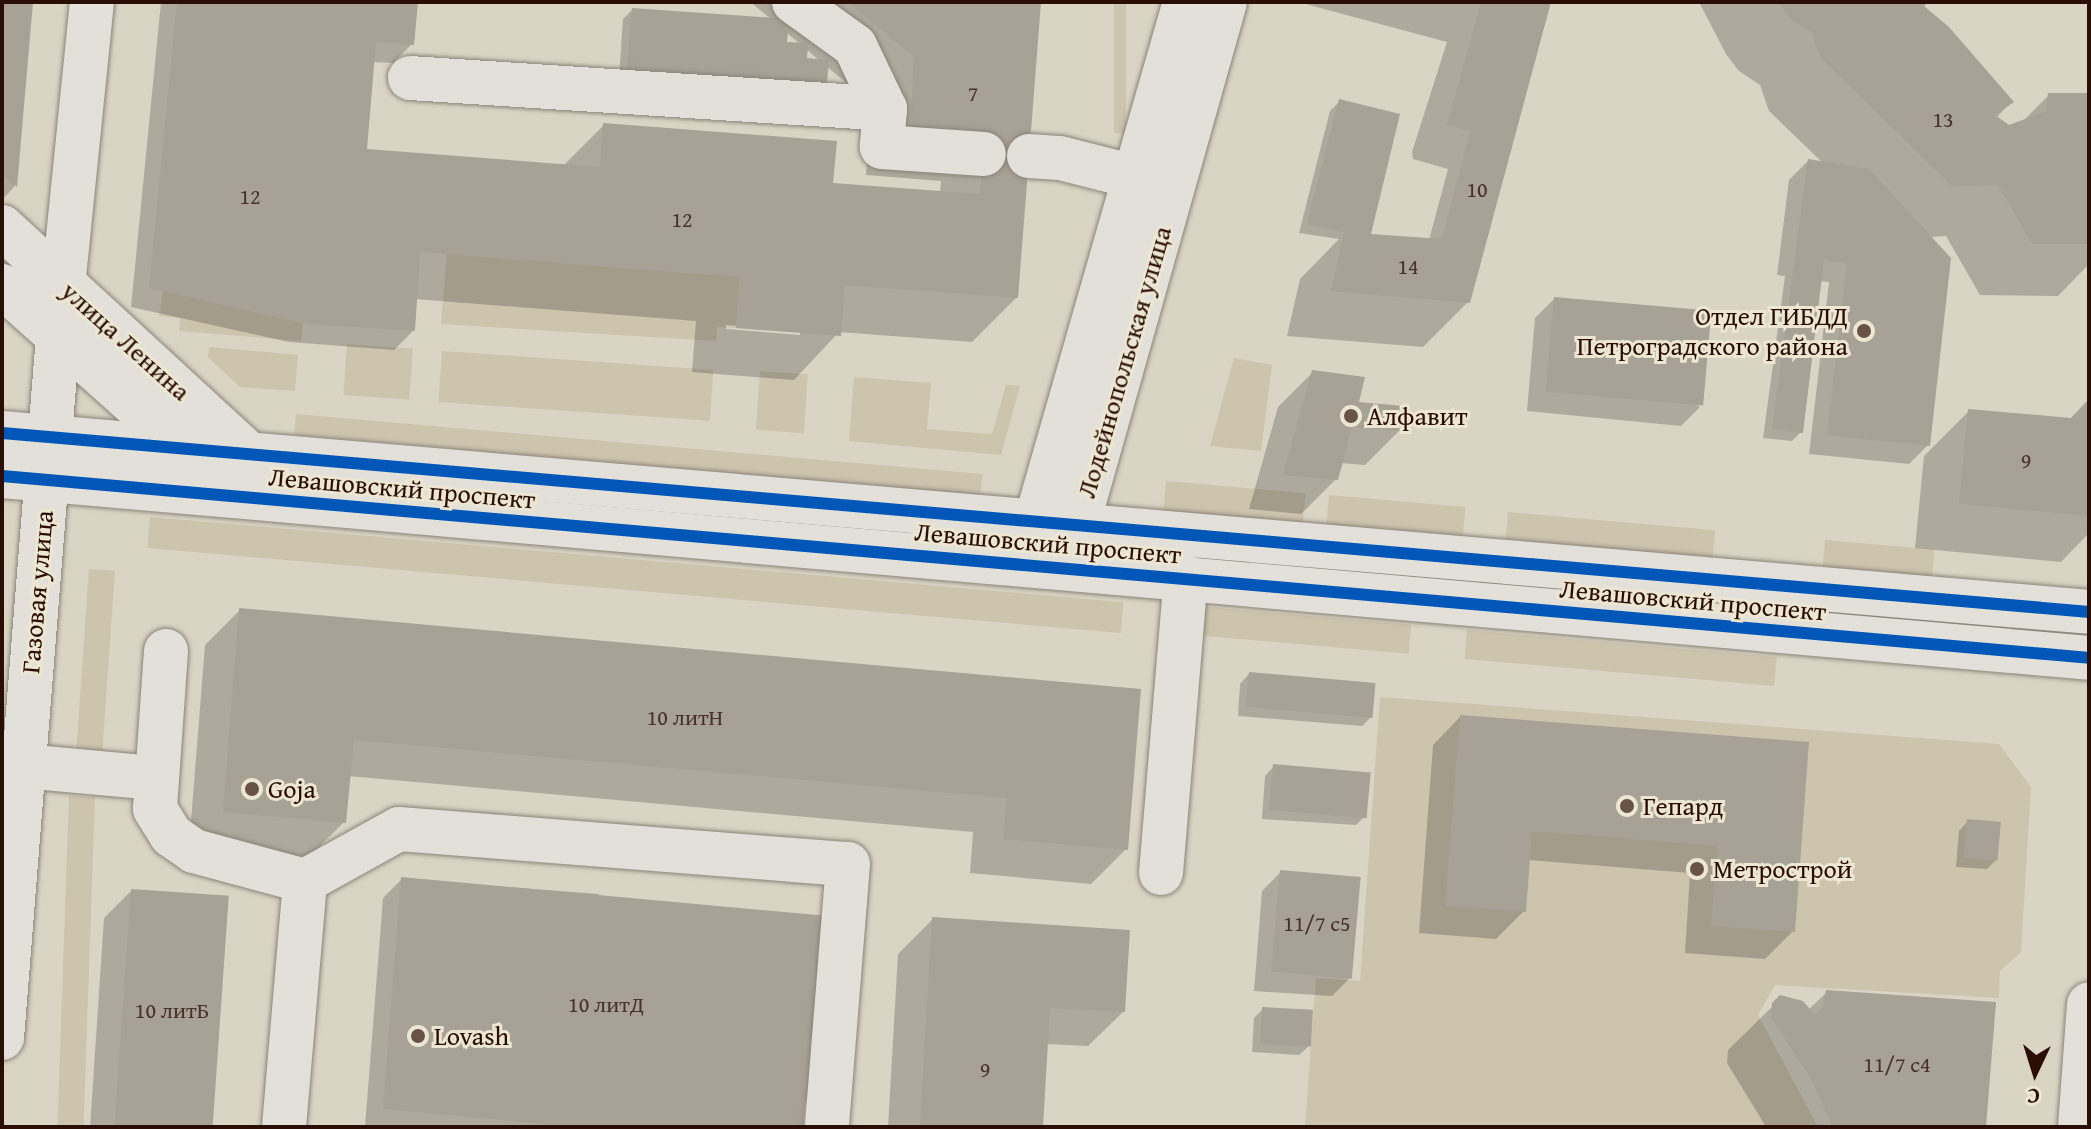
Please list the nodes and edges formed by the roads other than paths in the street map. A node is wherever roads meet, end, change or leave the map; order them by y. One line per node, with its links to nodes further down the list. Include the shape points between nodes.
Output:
1 (92, 2): 12 (street, Газовая улица)
2 (794, 2): 6 (street, via 855,46)
3 (1185, 2): 9 (street, Лодейнопольская улица)
4 (1225, 2): 9 (street, Лодейнопольская улица)
5 (410, 78): 6 (street)
6 (885, 109): 7 (street, via 882,147)
7 (984, 154)
8 (1029, 156): 9 (street)
9 (1154, 182): 11 (street, Лодейнопольская улица)
10 (2, 227): 12 (street, улица Ленина)
11 (1130, 264): 15 (street, Лодейнопольская улица); 16 (street, Лодейнопольская улица)
12 (63, 284): 14 (street, Газовая улица); 19 (street, улица Ленина)
13 (2, 286): 14 (street, улица Ленина)
14 (58, 336): 18 (street, улица Ленина); 20 (street, Газовая улица)
15 (1074, 380): 16 (street); 23 (street, Лодейнопольская улица)
16 (1116, 390): 23 (street, Лодейнопольская улица)
17 (2, 433): 20 (street, Левашовский проспект)
18 (185, 449): 19 (street, Левашовский проспект); 20 (street, Левашовский проспект); 22 (street, улица Ленина)
19 (250, 455): 23 (street, Левашовский проспект)
20 (48, 459): 21 (street, Левашовский проспект); 22 (street, Левашовский проспект); 36 (street, Газовая улица)
21 (2, 476)
22 (237, 496): 24 (street, Левашовский проспект)
23 (1056, 525): 24 (street); 26 (street, Левашовский проспект)
24 (1049, 565): 25 (street, Левашовский проспект)
25 (1186, 577): 26 (street, Левашовский проспект); 38 (street)
26 (1436, 578): 27 (street, Левашовский проспект); 31 (street, Левашовский проспект)
27 (1731, 582): 28 (street, Левашовский проспект); 31 (street)
28 (1801, 589): 29 (street, Левашовский проспект); 32 (street)
29 (1844, 592): 30 (street, Левашовский проспект); 33 (street)
30 (2089, 612)
31 (1727, 625): 32 (street, Левашовский проспект)
32 (1797, 632): 33 (street, Левашовский проспект)
33 (1841, 636): 35 (street, Левашовский проспект)
34 (166, 651): 37 (street)
35 (2089, 658)
36 (23, 766): 37 (street); 41 (street, Газовая улица)
37 (155, 778): 39 (street, via 155,809 171,835 194,851)
38 (1161, 873)
39 (305, 881): 42 (street); 43 (street, via 399,829 848,864)
40 (2089, 1004): 44 (street)
41 (2, 1038)
42 (284, 1127)
43 (827, 1127)
44 (2080, 1127)

